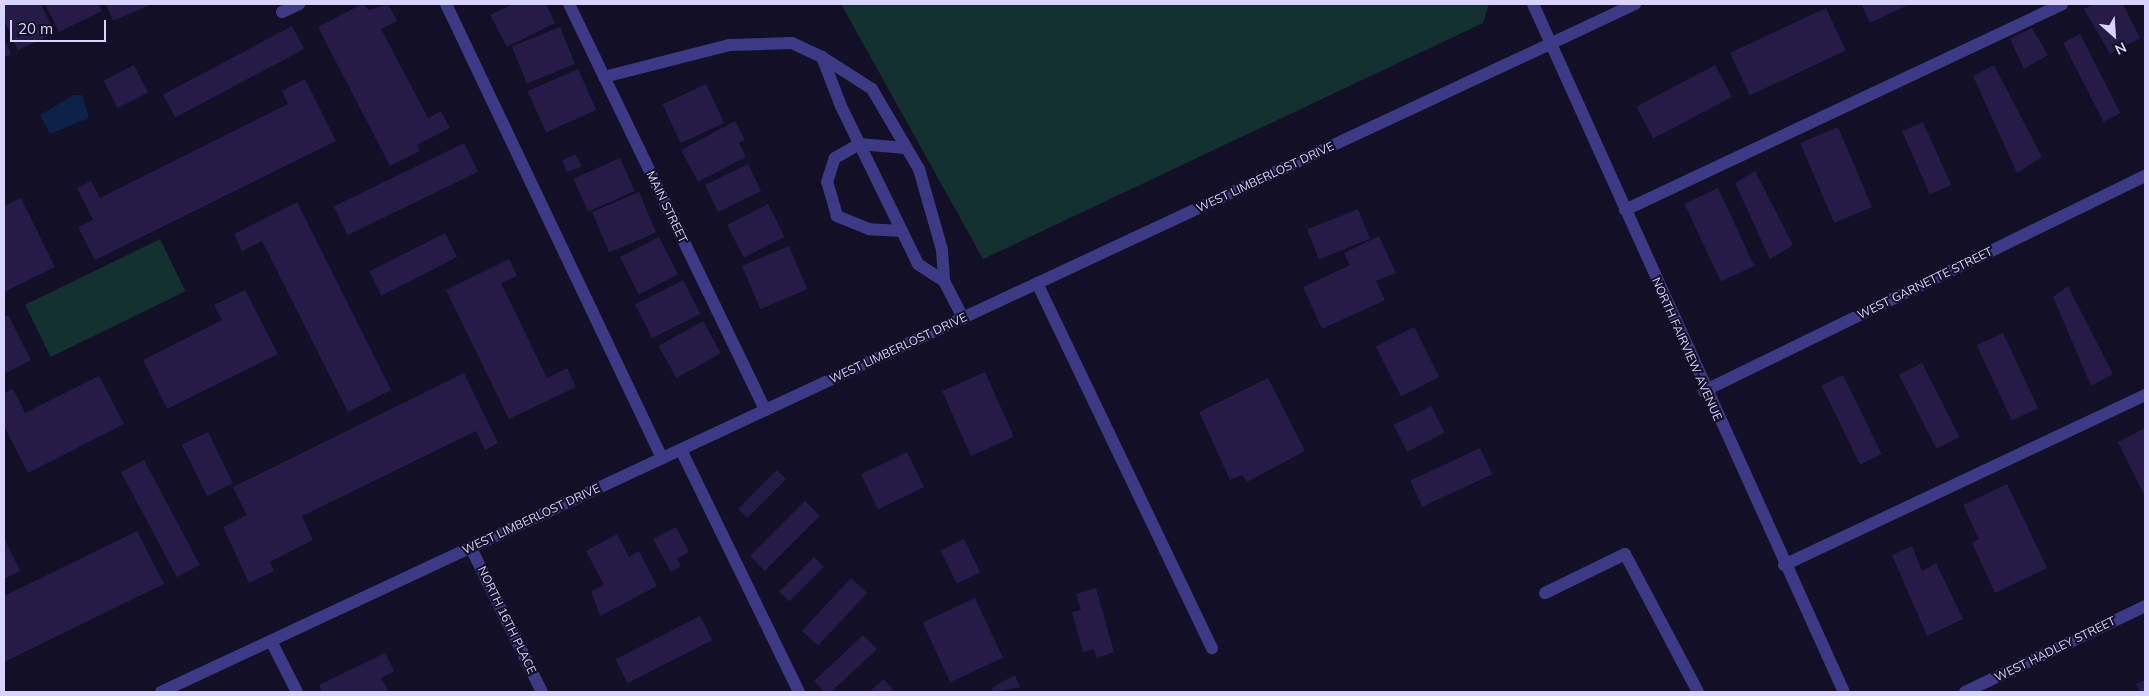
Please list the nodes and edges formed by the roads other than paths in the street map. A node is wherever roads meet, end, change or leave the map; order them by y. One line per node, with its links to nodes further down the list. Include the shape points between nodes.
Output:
1 (298, 4): 7 (street)
2 (446, 4): 23 (street)
3 (569, 4): 10 (street, MAIN STREET)
4 (1533, 4): 8 (street, NORTH FAIRVIEW AVENUE)
5 (1635, 4): 8 (street, WEST LIMBERLOST DRIVE)
6 (2062, 4): 14 (street)
7 (282, 12)
8 (1552, 43): 14 (street, NORTH FAIRVIEW AVENUE); 17 (street, WEST LIMBERLOST DRIVE)
9 (822, 57): 10 (street, via 792,43 730,45); 11 (street); 12 (street, via 872,89)
10 (604, 77): 21 (street, MAIN STREET)
11 (859, 144): 12 (street); 15 (street); 15 (street, via 835,158 826,182 837,216 869,229)
12 (906, 148): 16 (street, via 929,196)
13 (2145, 176): 19 (street, WEST GARNETTE STREET)
14 (1625, 210): 19 (street, NORTH FAIRVIEW AVENUE)
15 (902, 231): 16 (street, via 918,264)
16 (944, 280): 18 (street)
17 (1037, 283): 18 (street, WEST LIMBERLOST DRIVE); 29 (street)
18 (963, 318): 21 (street, WEST LIMBERLOST DRIVE)
19 (1704, 391): 25 (street, NORTH FAIRVIEW AVENUE)
20 (2145, 395): 25 (street)
21 (765, 410): 22 (street, WEST LIMBERLOST DRIVE)
22 (681, 450): 23 (street, WEST LIMBERLOST DRIVE); 33 (street)
23 (662, 458): 24 (street, WEST LIMBERLOST DRIVE)
24 (471, 548): 28 (street, WEST LIMBERLOST DRIVE); 32 (street, NORTH 16TH PLACE)
25 (1784, 565): 35 (street, NORTH FAIRVIEW AVENUE)
26 (1546, 593): 34 (street, via 1625,554)
27 (2145, 606): 36 (street, WEST HADLEY STREET)
28 (271, 641): 30 (street, WEST LIMBERLOST DRIVE); 31 (street)
29 (1212, 648)
30 (161, 692)
31 (297, 692)
32 (542, 692)
33 (799, 692)
34 (1698, 692)
35 (1844, 692)
36 (1965, 692)

